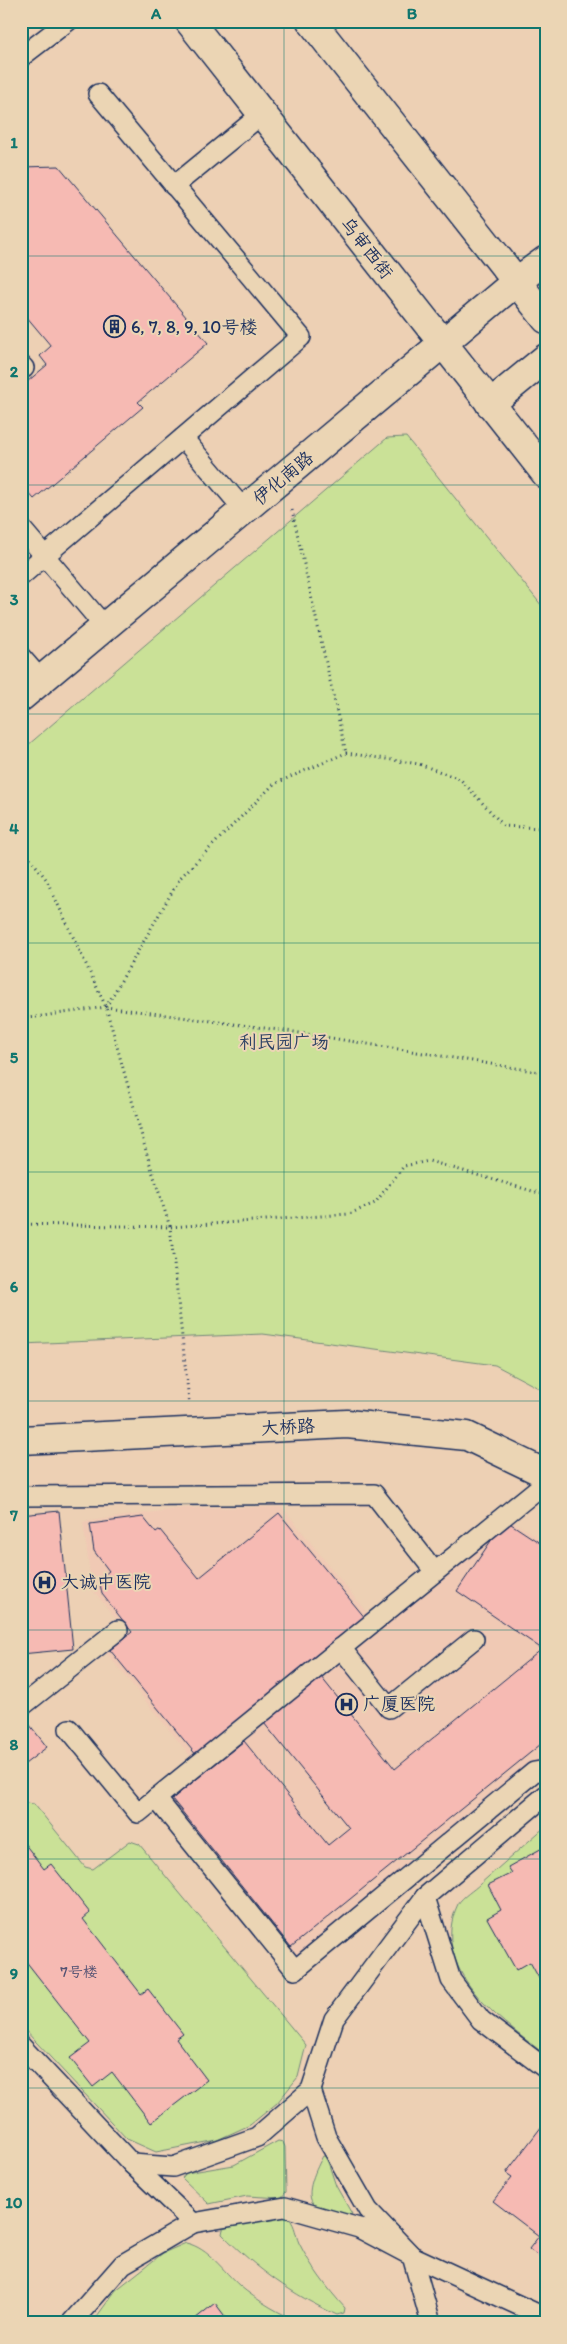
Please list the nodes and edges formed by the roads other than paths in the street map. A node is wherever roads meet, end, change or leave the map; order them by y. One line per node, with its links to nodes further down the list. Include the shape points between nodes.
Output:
1 (68, 21): 4 (lane)
2 (189, 21): 6 (main road, 乌审西街)
3 (311, 21): 9 (main road)
4 (21, 57)
5 (98, 94): 7 (lane)
6 (262, 114): 7 (lane); 11 (main road, 乌审西街)
7 (174, 186): 14 (lane, via 301,337)
8 (546, 260): 9 (main road, 伊化南路)
9 (517, 281): 10 (main road); 11 (main road, 伊化南路)
10 (546, 319)
11 (443, 343): 13 (main road, 乌审西街); 16 (main road, 伊化南路)
12 (546, 358): 13 (main road)
13 (490, 404): 15 (main road, 乌审西街)
14 (183, 438): 16 (lane); 18 (lane)
15 (546, 474)
16 (244, 510): 20 (main road, 伊化南路)
17 (21, 528): 18 (lane)
18 (45, 556): 19 (lane); 20 (lane)
19 (21, 576)
20 (105, 627): 22 (main road, 伊化南路)
21 (21, 658): 22 (lane)
22 (31, 689)
23 (21, 1440): 24 (main road, 大桥路, via 347,1424 467,1436)
24 (546, 1474)
25 (546, 1482): 27 (lane)
26 (21, 1496): 27 (lane, via 374,1494)
27 (434, 1572): 30 (lane)
28 (118, 1630): 31 (lane)
29 (474, 1639): 30 (lane, via 389,1708)
30 (340, 1648): 35 (lane)
31 (21, 1707)
32 (69, 1729): 35 (lane, via 138,1812)
33 (546, 1770): 35 (lane, via 534,1772 295,1970)
34 (546, 1795): 36 (lane)
35 (156, 1798)
36 (425, 1897): 38 (lane, via 451,1980 481,2020); 39 (lane, via 334,2019)
37 (21, 2046): 40 (lane)
38 (546, 2069)
39 (312, 2090): 40 (lane, via 257,2137 173,2167); 42 (lane, via 326,2137 368,2210)
40 (132, 2164): 41 (lane)
41 (193, 2223): 42 (lane, via 285,2207 359,2228); 44 (lane, via 123,2264)
42 (412, 2256): 43 (lane); 45 (lane)
43 (546, 2318)
44 (71, 2323)
45 (431, 2323)

